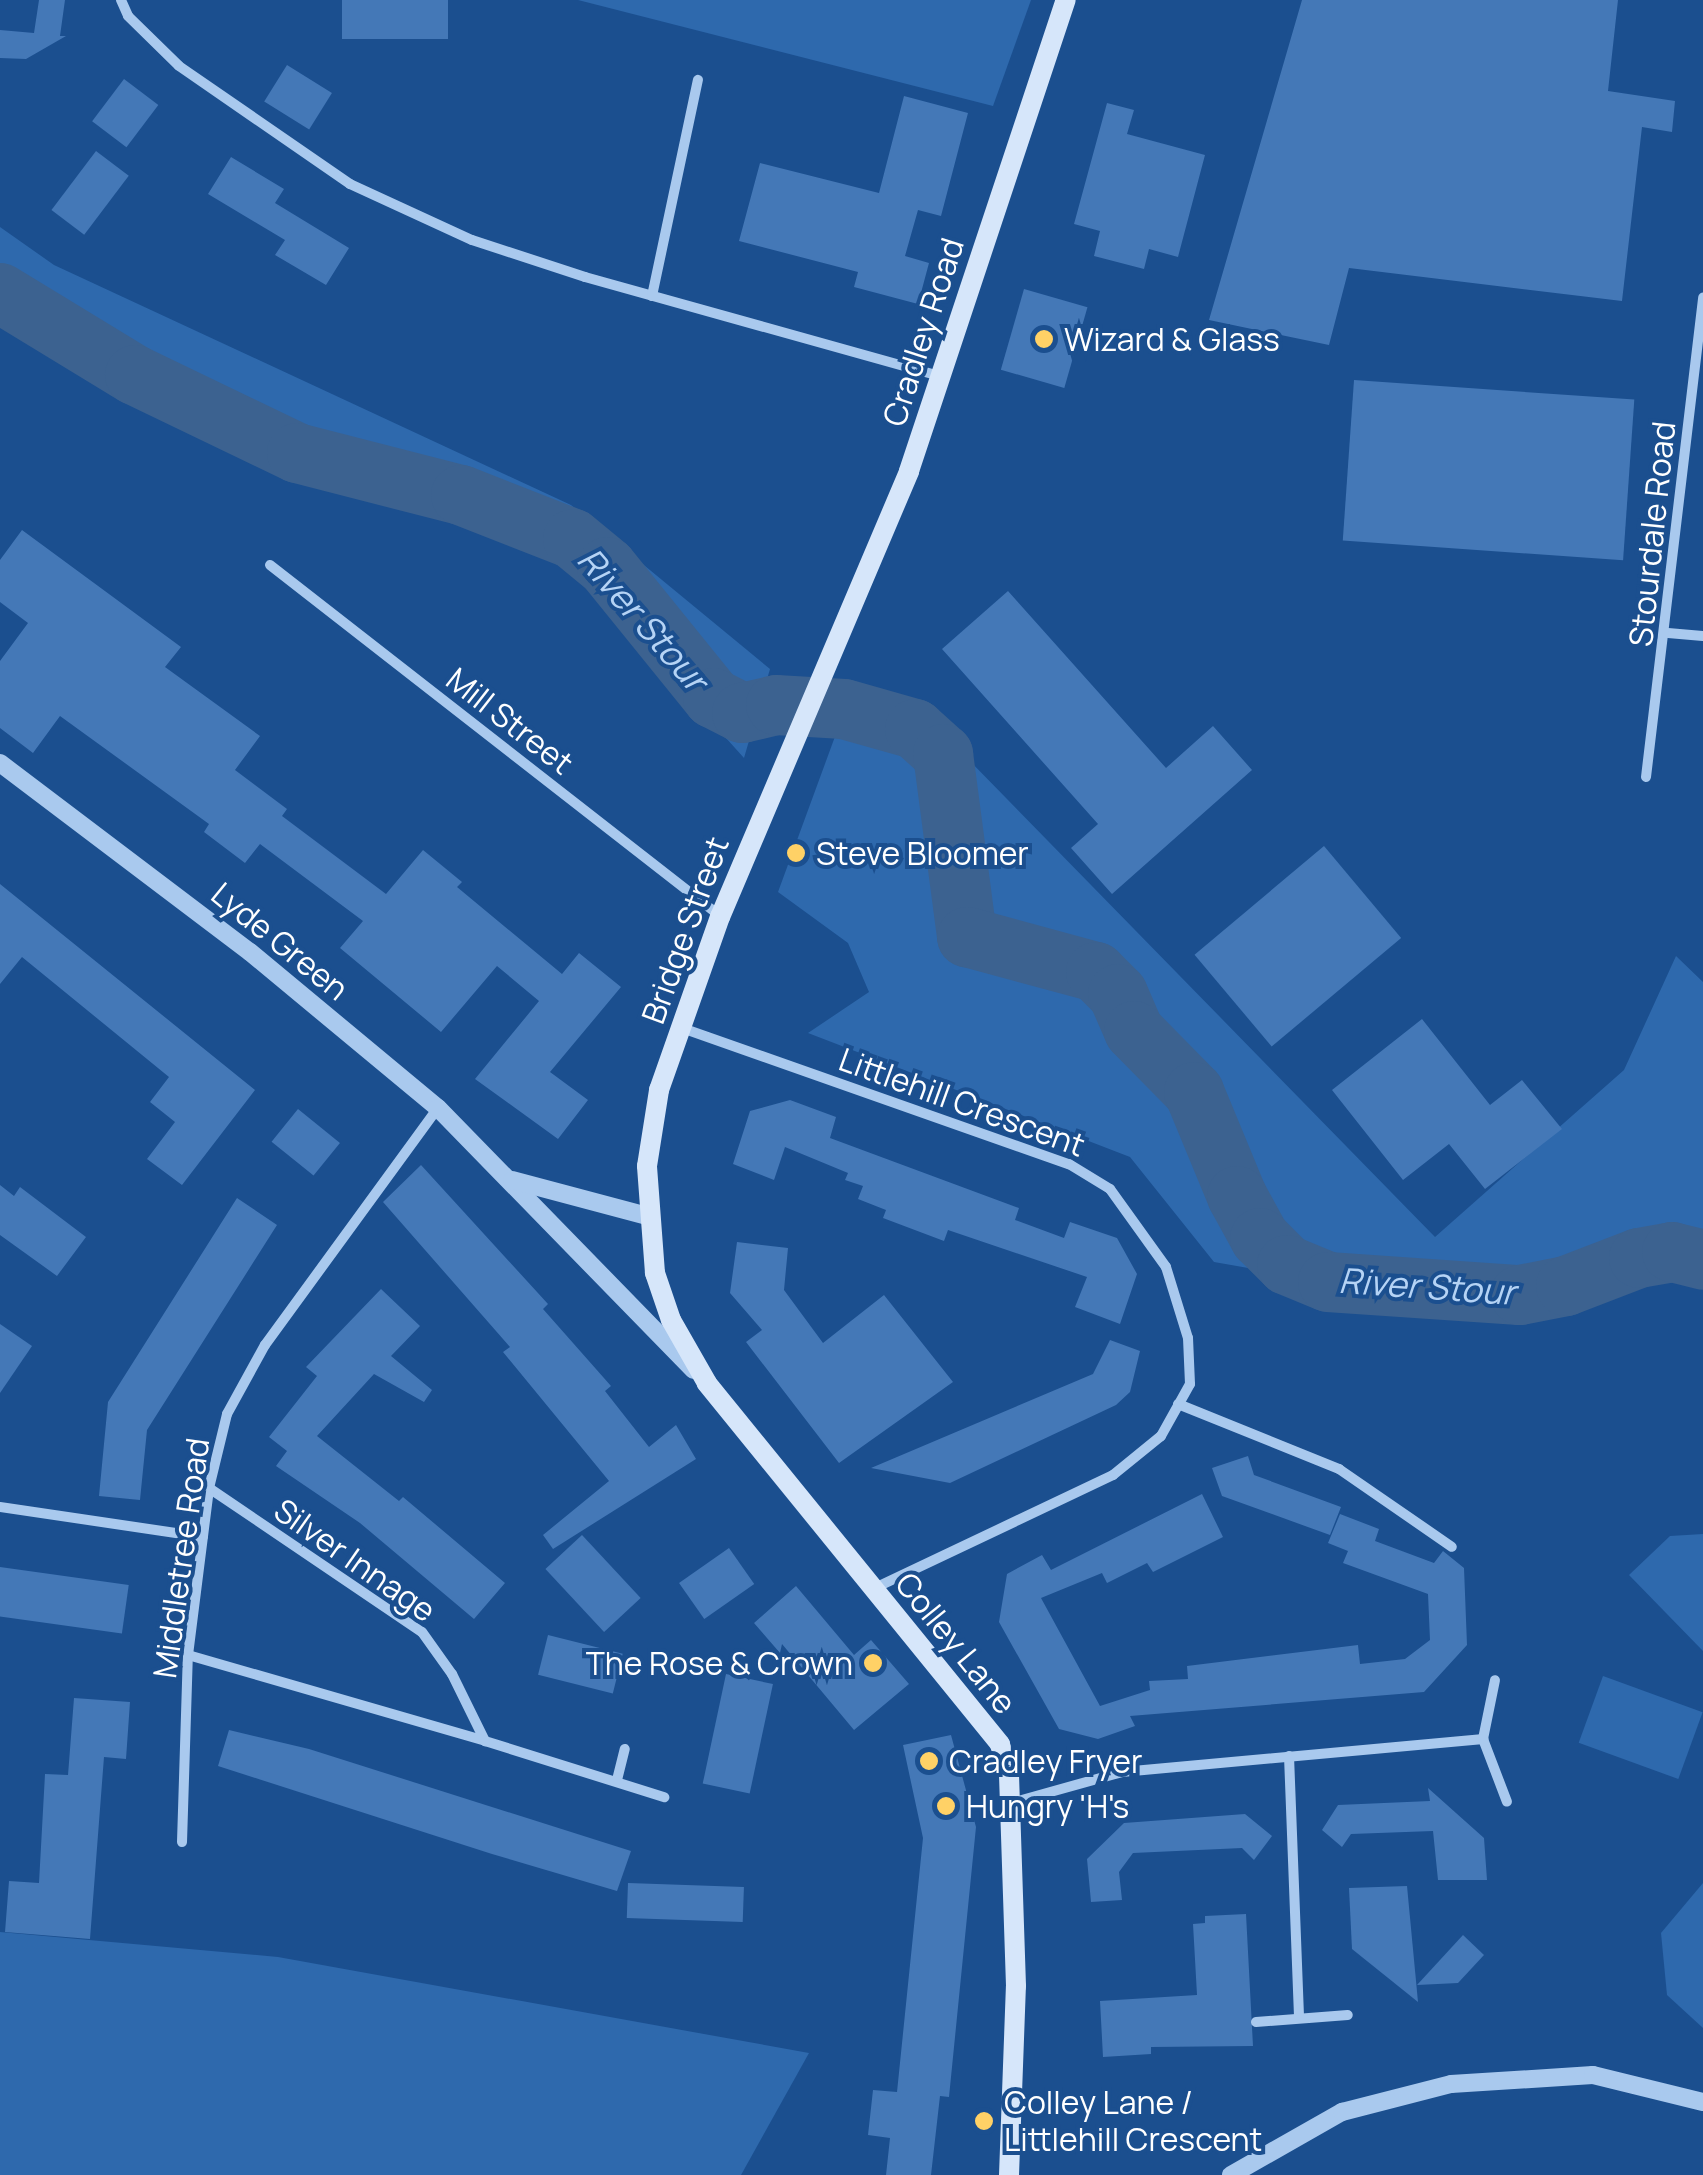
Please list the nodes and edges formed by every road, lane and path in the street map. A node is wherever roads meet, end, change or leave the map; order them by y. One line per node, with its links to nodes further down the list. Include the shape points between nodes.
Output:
1 (121, 0): 4 (street, via 128,16 180,66 350,184 472,240)
2 (1066, 0): 6 (main road, Cradley Road)
3 (698, 80): 4 (street)
4 (652, 296): 6 (street)
5 (1703, 297): 8 (street, Stourdale Road)
6 (939, 376): 10 (main road, Cradley Road, via 909,471)
7 (270, 565): 13 (street, Mill Street)
8 (1668, 633): 9 (street); 12 (street, Stourdale Road)
9 (1703, 636)
10 (818, 675): 13 (main road, Bridge Street)
11 (0, 763): 15 (street, Lyde Green, via 250,952)
12 (1646, 776)
13 (720, 917): 14 (main road, Bridge Street)
14 (681, 1028): 17 (main road, Bridge Street, via 658,1090); 19 (street, Littlehill Crescent, via 1069,1164 1110,1189 1166,1266 1188,1338 1190,1384)
15 (438, 1108): 16 (street, Lyde Green); 20 (street, Middletree Road, via 240,1384)
16 (511, 1180): 17 (street, Lyde Green); 18 (street, Lyde Green)
17 (647, 1216): 18 (main road, Colley Lane, via 662,1298)
18 (706, 1383): 24 (main road, Colley Lane)
19 (1178, 1404): 23 (street, via 1339,1469); 24 (street, Littlehill Crescent, via 1160,1436 1112,1475)
20 (209, 1488): 22 (street, Middletree Road); 28 (street, Silver Innage, via 422,1632)
21 (0, 1507): 22 (street)
22 (203, 1537): 25 (street, Middletree Road)
23 (1452, 1548)
24 (873, 1589): 34 (main road, Colley Lane, via 1000,1744)
25 (188, 1656): 28 (street); 35 (street, Middletree Road)
26 (1495, 1680): 27 (street)
27 (1483, 1739): 30 (street); 33 (street)
28 (485, 1741): 31 (street)
29 (626, 1749): 31 (street)
30 (1288, 1756): 34 (street, via 1122,1772); 37 (street)
31 (617, 1780): 32 (street)
32 (664, 1797)
33 (1507, 1802)
34 (1011, 1803): 40 (main road, Colley Lane, via 1016,1986)
35 (182, 1842)
36 (1348, 2015): 37 (street)
37 (1298, 2018): 38 (street)
38 (1256, 2022)
39 (1703, 2102): 41 (street, via 1593,2076 1405,2091 1342,2112)
40 (1009, 2175)
41 (1231, 2175)

